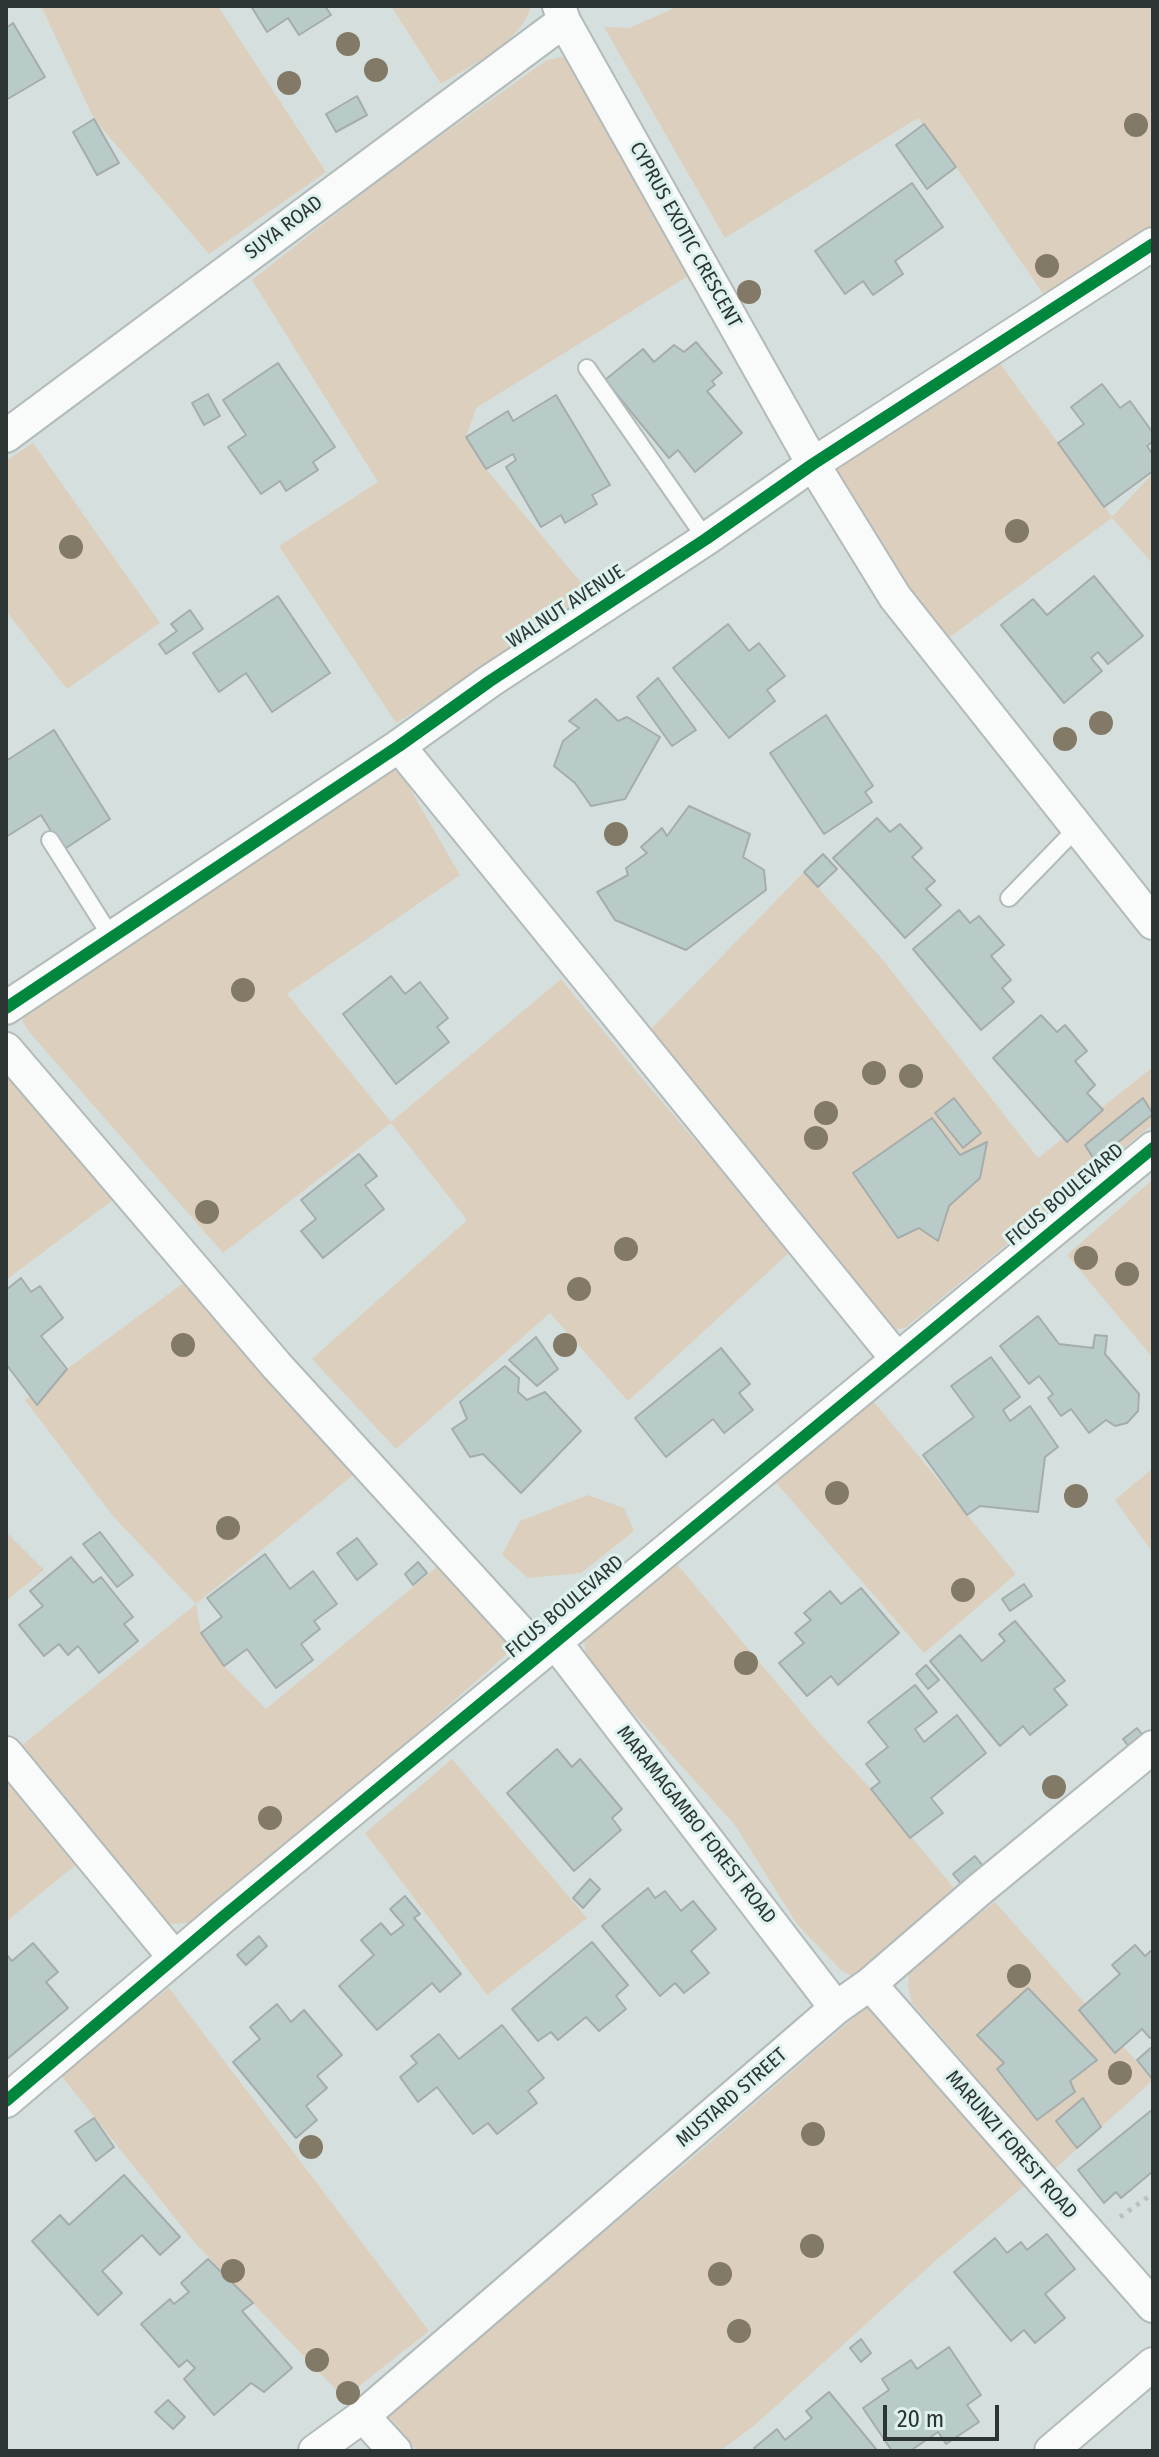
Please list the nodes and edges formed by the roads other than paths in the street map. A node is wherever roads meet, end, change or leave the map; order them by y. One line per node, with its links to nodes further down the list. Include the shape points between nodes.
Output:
1 (562, 14): 4 (street, SUYA ROAD); 5 (street, CYPRUS EXOTIC CRESCENT)
2 (1153, 244): 5 (street, WALNUT AVENUE)
3 (587, 368): 6 (lane)
4 (6, 436)
5 (813, 464): 6 (street, WALNUT AVENUE); 8 (street, CYPRUS EXOTIC CRESCENT, via 895,597)
6 (706, 539): 7 (street, WALNUT AVENUE)
7 (399, 746): 12 (street, WALNUT AVENUE); 16 (street)
8 (1077, 828): 10 (lane); 11 (street, CYPRUS EXOTIC CRESCENT)
9 (50, 840): 12 (lane)
10 (1009, 898)
11 (1153, 923)
12 (112, 938): 13 (street, WALNUT AVENUE)
13 (6, 1008)
14 (6, 1049): 17 (street, MARAMAGAMBO FOREST ROAD, via 277,1366)
15 (1151, 1155): 16 (street, FICUS BOULEVARD)
16 (897, 1359): 17 (street, FICUS BOULEVARD)
17 (548, 1648): 20 (street, FICUS BOULEVARD); 22 (street, MARAMAGAMBO FOREST ROAD)
18 (1153, 1747): 21 (street, MUSTARD STREET)
19 (6, 1753): 20 (street)
20 (174, 1957): 23 (street, FICUS BOULEVARD)
21 (870, 1984): 22 (street, MUSTARD STREET); 24 (street, MARUNZI FOREST ROAD)
22 (836, 2008): 26 (street, MUSTARD STREET)
23 (6, 2101)
24 (1153, 2306)
25 (1153, 2364): 29 (street)
26 (363, 2416): 27 (street, MUSTARD STREET); 28 (street)
27 (315, 2451)
28 (395, 2451)
29 (1051, 2451)

